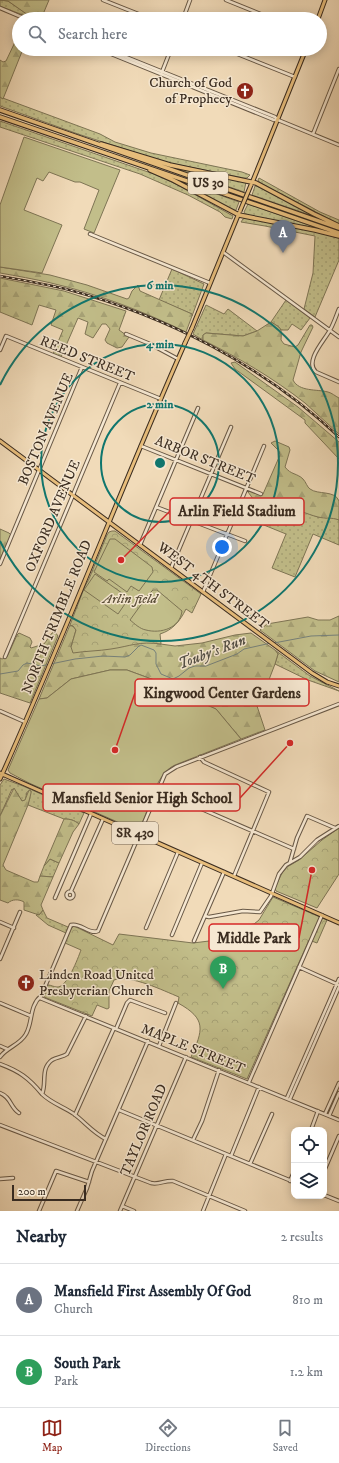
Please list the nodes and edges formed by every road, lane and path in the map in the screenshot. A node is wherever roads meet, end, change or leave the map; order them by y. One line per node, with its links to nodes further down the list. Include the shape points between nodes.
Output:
1 (103, 0): 6 (street)
2 (190, 0): 7 (street)
3 (226, 0): 8 (street)
4 (325, 0): 9 (main road)
5 (0, 8): 10 (street)
6 (133, 12)
7 (186, 12)
8 (256, 12)
9 (321, 12)
10 (12, 13)
11 (117, 56): 17 (street)
12 (122, 56): 17 (street)
13 (168, 56): 17 (street)
14 (242, 56): 18 (street)
15 (303, 56): 18 (main road)
16 (339, 69): 22 (street)
17 (162, 73): 21 (street)
18 (295, 77): 21 (main road)
19 (0, 110): 23 (highway, US 30)
20 (0, 117): 25 (highway, US 30)
21 (278, 120): 22 (street); 26 (main road)
22 (313, 134): 24 (street)
23 (76, 138): 26 (highway, via 170,165); 28 (highway, US 30)
24 (339, 145)
25 (122, 158): 27 (highway); 29 (highway, US 30)
26 (252, 184): 27 (main road, bridge); 28 (highway)
27 (239, 213): 31 (highway); 32 (main road)
28 (339, 227)
29 (339, 233)
30 (90, 234): 33 (street)
31 (339, 236)
32 (223, 252): 33 (main road); 35 (street)
33 (210, 283): 39 (main road, NORTH TRIMBLE ROAD, bridge)
34 (339, 309): 35 (street)
35 (330, 330): 37 (street); 41 (street, via 318,348 312,365 314,371)
36 (126, 334): 39 (street)
37 (339, 337)
38 (0, 350): 40 (street, REED STREET, via 6,336)
39 (178, 359): 43 (main road, NORTH TRIMBLE ROAD)
40 (82, 368): 42 (street, REED STREET); 50 (street, BOSTON AVENUE)
41 (339, 382)
42 (120, 383): 43 (street, REED STREET); 54 (street, OXFORD AVENUE)
43 (161, 399): 47 (main road, NORTH TRIMBLE ROAD)
44 (198, 408): 49 (street)
45 (231, 427): 51 (street)
46 (0, 441): 50 (main road, WEST 4TH STREET)
47 (140, 446): 49 (street, ARBOR STREET); 57 (main road, NORTH TRIMBLE ROAD)
48 (264, 446): 52 (street)
49 (176, 460): 51 (street, ARBOR STREET); 55 (street)
50 (39, 470): 54 (main road, WEST 4TH STREET); 61 (street, BOSTON AVENUE)
51 (211, 474): 52 (street, ARBOR STREET); 56 (street)
52 (246, 488): 53 (street, ARBOR STREET); 58 (street)
53 (262, 494)
54 (73, 495): 57 (main road, WEST 4TH STREET); 64 (street, OXFORD AVENUE)
55 (156, 507): 56 (street); 60 (street)
56 (192, 521): 58 (street); 62 (street)
57 (108, 522): 60 (main road, WEST 4TH STREET); 68 (main road, NORTH TRIMBLE ROAD)
58 (226, 534): 59 (street); 63 (street)
59 (245, 541)
60 (140, 545): 62 (main road, WEST 4TH STREET)
61 (0, 564)
62 (171, 568): 63 (main road, WEST 4TH STREET)
63 (203, 592): 65 (main road, WEST 4TH STREET, via 317,676)
64 (5, 657)
65 (339, 686)
66 (339, 704): 69 (street)
67 (0, 711): 68 (street)
68 (25, 722): 70 (main road, NORTH TRIMBLE ROAD)
69 (200, 757): 72 (street, via 169,771); 77 (street, via 204,762 269,792)
70 (1, 773): 71 (main road, NORTH TRIMBLE ROAD); 73 (main road, SR 430)
71 (0, 778)
72 (158, 790): 77 (street); 78 (street)
73 (91, 814): 74 (main road, SR 430); 88 (street)
74 (103, 819): 78 (main road, SR 430); 86 (street)
75 (339, 826): 76 (street)
76 (335, 828): 79 (street, via 307,816); 81 (street)
77 (253, 831): 79 (street); 85 (street)
78 (139, 835): 80 (main road, SR 430); 102 (street, via 98,931 93,932 75,924 71,925)
79 (293, 850): 81 (street, via 293,856); 82 (street)
80 (178, 852): 83 (main road, SR 430); 95 (street)
81 (298, 858): 82 (street)
82 (290, 862): 87 (street, via 279,874)
83 (202, 863): 84 (main road, SR 430); 96 (street)
84 (224, 872): 85 (main road, SR 430); 91 (street)
85 (234, 876): 87 (main road, SR 430)
86 (72, 891)
87 (271, 893): 90 (main road, SR 430); 91 (street, via 259,913 244,911)
88 (55, 898)
89 (20, 912): 94 (street)
90 (322, 915): 93 (main road, SR 430); 99 (street)
91 (205, 916): 97 (street)
92 (0, 922): 94 (street)
93 (339, 923)
94 (14, 928): 98 (street)
95 (146, 928)
96 (172, 935)
97 (194, 941)
98 (0, 959)
99 (299, 967): 101 (street); 117 (street)
100 (339, 979): 101 (street)
101 (338, 985): 123 (street)
102 (39, 998): 106 (street, via 35,1002); 107 (street, MAPLE STREET)
103 (0, 1003): 106 (street)
104 (176, 1003): 111 (street)
105 (166, 1013): 108 (street, via 131,1000)
106 (31, 1016): 112 (street, via 29,1029 24,1038)
107 (86, 1016): 108 (street, MAPLE STREET); 122 (street, via 68,1054 56,1058 47,1066)
108 (115, 1028): 109 (street, MAPLE STREET); 129 (street)
109 (148, 1041): 111 (street, MAPLE STREET); 124 (street)
110 (0, 1046): 112 (street)
111 (159, 1046): 114 (street, MAPLE STREET)
112 (7, 1049): 113 (street)
113 (0, 1057)
114 (186, 1057): 116 (street, MAPLE STREET); 133 (street, TAYLOR ROAD)
115 (0, 1064): 122 (street, via 26,1077)
116 (219, 1070): 117 (street, MAPLE STREET); 137 (street)
117 (249, 1082): 119 (street, MAPLE STREET)
118 (339, 1083): 128 (street)
119 (259, 1087): 123 (street, MAPLE STREET); 139 (street)
120 (0, 1092): 126 (street, via 8,1098 12,1108)
121 (339, 1093): 130 (street)
122 (42, 1094): 129 (street)
123 (288, 1099): 125 (street, MAPLE STREET)
124 (118, 1110): 133 (street); 136 (street)
125 (318, 1111): 128 (street, MAPLE STREET); 134 (street)
126 (19, 1114)
127 (272, 1114): 141 (street)
128 (325, 1114): 130 (street, MAPLE STREET)
129 (75, 1115): 136 (street)
130 (329, 1116): 131 (street, MAPLE STREET)
131 (339, 1120)
132 (0, 1125): 140 (street)
133 (157, 1125): 137 (street); 143 (street, TAYLOR ROAD)
134 (312, 1127)
135 (339, 1136): 142 (street)
136 (106, 1139): 140 (street)
137 (193, 1140): 138 (street)
138 (226, 1154): 139 (street); 148 (street)
139 (231, 1156): 141 (street)
140 (96, 1162): 143 (street); 147 (street)
141 (250, 1164): 146 (street)
142 (327, 1164)
143 (135, 1177): 148 (street, via 155,1184 171,1180); 151 (street, TAYLOR ROAD)
144 (13, 1178): 145 (street)
145 (0, 1179)
146 (290, 1181)
147 (89, 1182): 152 (street, via 56,1171); 153 (street)
148 (209, 1196): 156 (street); 157 (street)
149 (327, 1196): 150 (street)
150 (339, 1201)
151 (122, 1206): 154 (street, TAYLOR ROAD); 155 (street)
152 (38, 1211)
153 (77, 1211)
154 (120, 1211)
155 (134, 1211)
156 (203, 1211)
157 (245, 1211)

